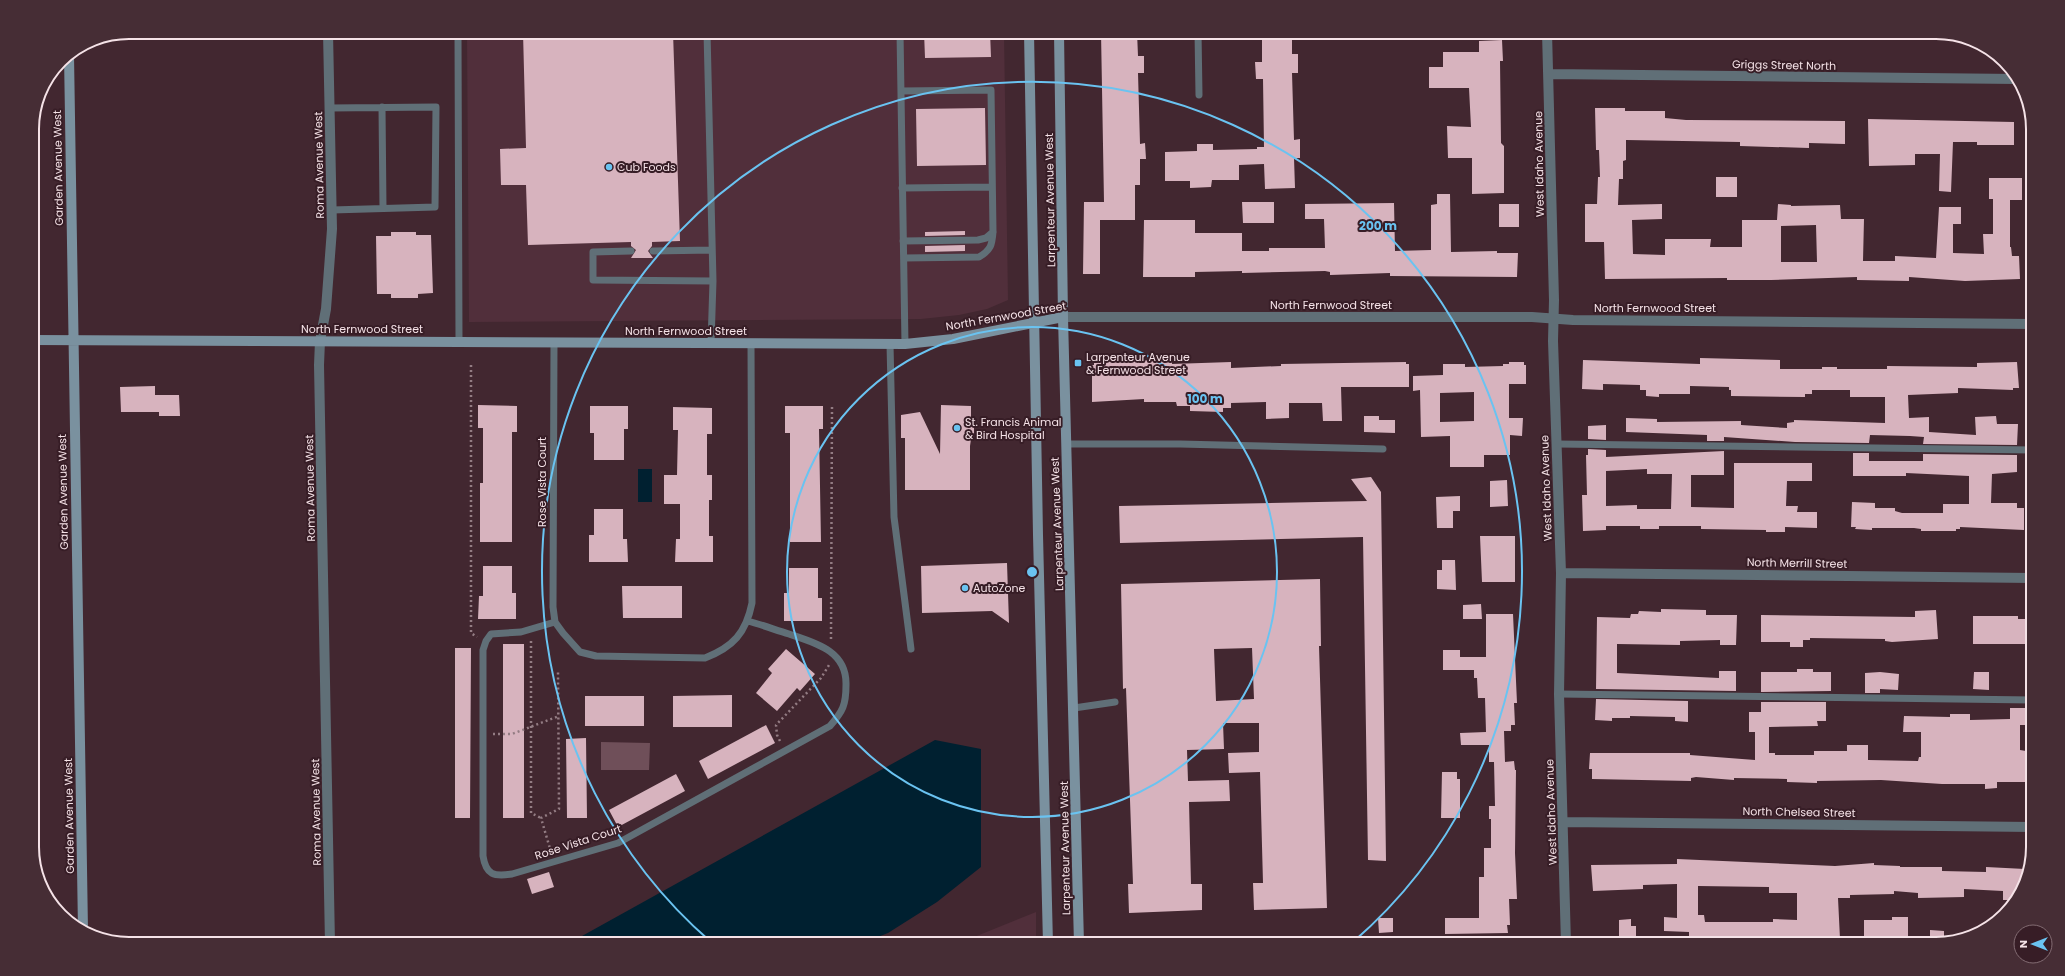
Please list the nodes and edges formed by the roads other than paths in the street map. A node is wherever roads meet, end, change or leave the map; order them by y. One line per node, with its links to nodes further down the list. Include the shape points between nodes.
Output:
1 (328, 39): 15 (street, Roma Avenue West)
2 (458, 39): 34 (lane)
3 (707, 39): 22 (lane)
4 (900, 39): 12 (lane)
5 (1029, 39): 29 (street, Larpenteur Avenue West)
6 (1059, 39): 27 (street, Larpenteur Avenue West)
7 (1198, 39): 13 (lane)
8 (1547, 39): 10 (street, West Idaho Avenue)
9 (69, 62): 32 (street, Garden Avenue West)
10 (1549, 74): 11 (street, Griggs Street North); 28 (street, West Idaho Avenue)
11 (2011, 79)
12 (901, 92): 16 (lane, via 991,90); 17 (lane)
13 (1199, 95)
14 (382, 107): 15 (lane); 18 (lane); 18 (lane, via 436,106 435,207)
15 (330, 108): 19 (street, Roma Avenue West)
16 (992, 187): 17 (lane); 20 (lane)
17 (902, 188): 21 (lane)
18 (383, 208): 19 (lane)
19 (332, 210): 33 (street, Roma Avenue West, via 326,309)
20 (993, 232): 21 (lane, via 978,240); 25 (lane, via 992,246 979,257)
21 (903, 241): 25 (lane)
22 (712, 250): 24 (lane); 26 (lane)
23 (631, 251): 26 (lane, via 593,252 593,280)
24 (653, 251)
25 (904, 258): 39 (lane)
26 (713, 281): 36 (lane)
27 (1064, 317): 28 (street, North Fernwood Street); 29 (street, North Fernwood Street); 40 (street, Larpenteur Avenue West)
28 (1554, 319): 30 (street, North Fernwood Street); 41 (street, West Idaho Avenue)
29 (1034, 322): 39 (street, North Fernwood Street, via 953,339); 57 (street, Larpenteur Avenue West)
30 (2026, 324)
31 (39, 340): 32 (street, North Fernwood Street)
32 (72, 340): 33 (street, North Fernwood Street); 55 (street, Garden Avenue West)
33 (320, 341): 34 (street, North Fernwood Street); 56 (street, Roma Avenue West)
34 (459, 342): 35 (street, North Fernwood Street)
35 (554, 343): 36 (street, North Fernwood Street); 47 (lane, Rose Vista Court)
36 (712, 343): 37 (street, North Fernwood Street)
37 (751, 343): 38 (street, North Fernwood Street); 46 (lane, via 752,603)
38 (890, 344): 39 (street, North Fernwood Street); 48 (lane, via 894,517)
39 (905, 344)
40 (1067, 444): 42 (lane); 52 (street, Larpenteur Avenue West)
41 (1557, 444): 43 (lane); 44 (street, West Idaho Avenue)
42 (1383, 449)
43 (2026, 450)
44 (1561, 573): 45 (street, North Merrill Street); 49 (street, West Idaho Avenue)
45 (2026, 578)
46 (748, 621): 47 (lane, via 738,637 722,652 705,658 596,656 580,652); 47 (lane, Rose Vista Court, via 820,644 831,651 843,666 846,696 843,711 830,726 618,843 501,876 491,874 484,867 483,856 483,650 491,634 521,632)
47 (555, 622)
48 (911, 649)
49 (1559, 694): 50 (lane); 53 (street, West Idaho Avenue)
50 (2026, 700)
51 (1116, 702): 52 (lane)
52 (1074, 708): 58 (street, Larpenteur Avenue West)
53 (1564, 822): 54 (street, North Chelsea Street); 59 (street, West Idaho Avenue)
54 (2026, 827)
55 (83, 924)
56 (330, 937)
57 (1048, 937)
58 (1079, 937)
59 (1566, 937)

